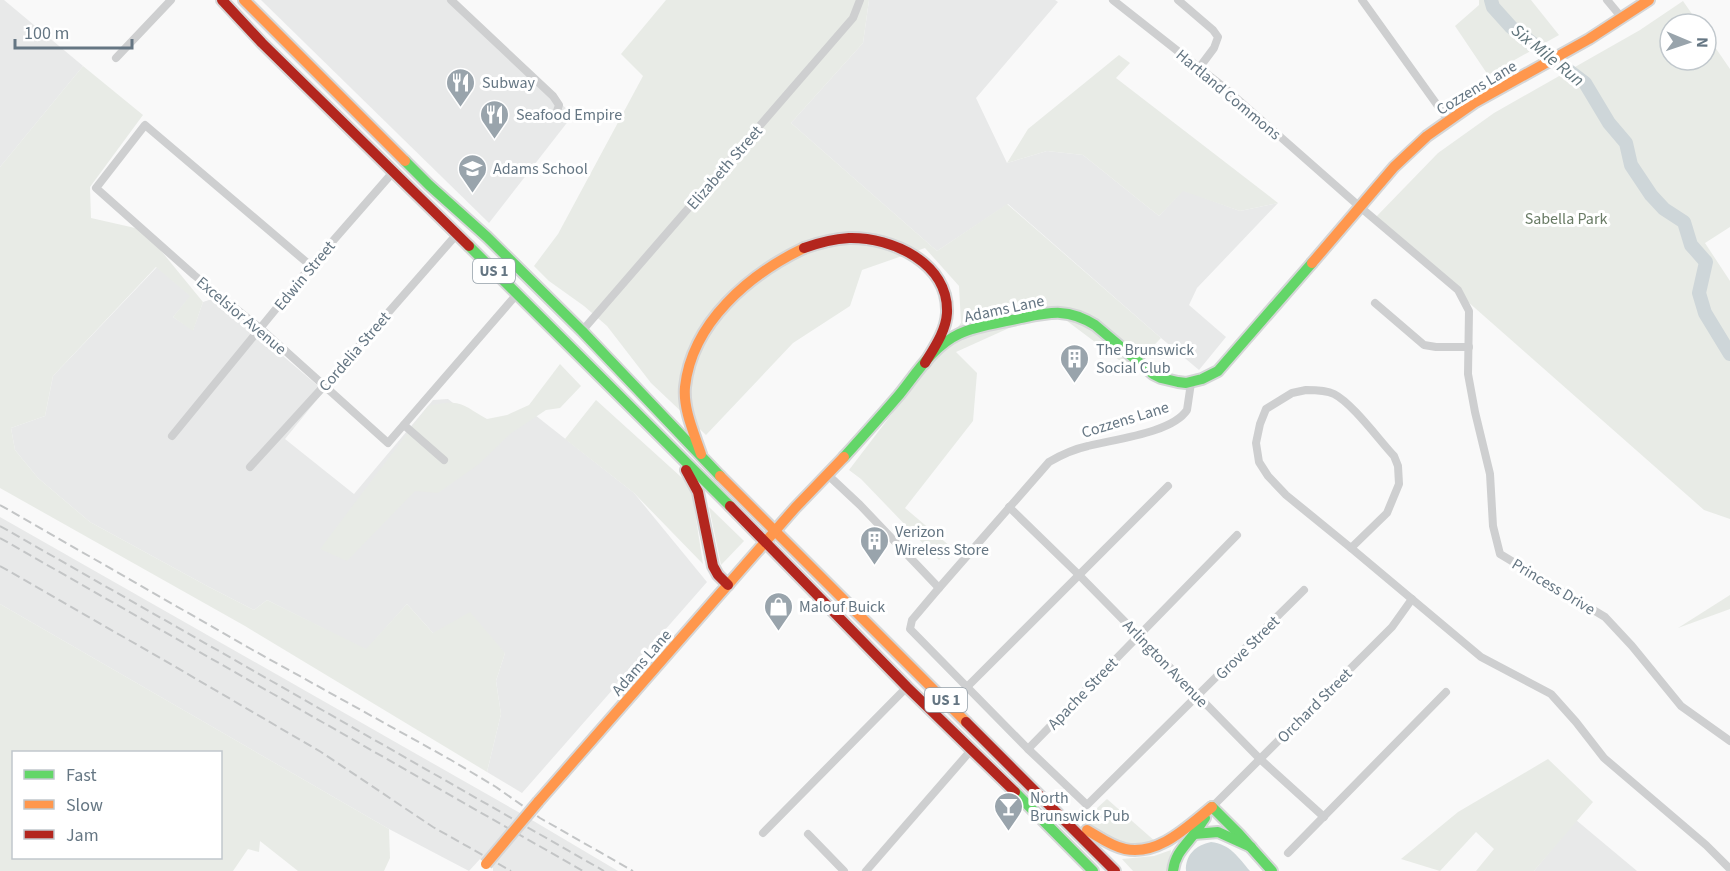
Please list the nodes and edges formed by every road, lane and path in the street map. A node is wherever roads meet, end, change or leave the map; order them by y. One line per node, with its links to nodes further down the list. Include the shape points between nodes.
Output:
1 (171, 0): 12 (street)
2 (222, 0): 16 (main road, US 1, via 262,44)
3 (244, 0): 23 (main road, US 1)
4 (451, 0): 14 (street, via 553,96 559,105)
5 (860, 0): 23 (street, Elizabeth Street, via 853,18)
6 (1113, 0): 13 (street, Hartland Commons)
7 (1178, 0): 13 (street, via 1218,37)
8 (1606, 0): 11 (street)
9 (1649, 0): 11 (main road, Cozzens Lane)
10 (1366, 1): 15 (street)
11 (1622, 18): 15 (main road, Cozzens Lane)
12 (116, 58)
13 (1199, 68): 17 (street, Hartland Commons)
14 (557, 111)
15 (1448, 120): 17 (main road, Cozzens Lane, via 1410,151)
16 (394, 171): 18 (main road, US 1); 19 (street, Edwin Street)
17 (1360, 207): 24 (street, Princess Drive, via 1458,290 1468,311); 26 (main road, Cozzens Lane, via 1218,371)
18 (457, 234): 20 (main road, US 1); 27 (street, Cordelia Street)
19 (312, 266): 22 (street, Edwin Street); 22 (street, Excelsior Avenue, via 145,125 96,188)
20 (517, 294): 28 (street); 30 (main road, US 1)
21 (1376, 303): 24 (street, via 1424,345)
22 (260, 328): 27 (street, Excelsior Avenue); 29 (street, Edwin Street)
23 (582, 331): 31 (main road, US 1)
24 (1469, 347): 51 (street, Princess Drive, via 1468,374 1490,474 1493,526 1500,554 1605,617 1681,706)
25 (925, 363): 26 (main road, Adams Lane, via 965,331 1064,312 1091,322 1158,377); 31 (main road, via 943,331 947,314 942,287 928,267 900,248 866,238 833,239 803,249 776,262 736,293 697,346 685,393); 34 (main road, Adams Lane)
26 (1191, 383): 36 (street, Cozzens Lane, via 1187,410 1177,421 1059,456)
27 (324, 386): 28 (street, Excelsior Avenue, via 388,443); 33 (street, Cordelia Street)
28 (404, 425): 32 (street)
29 (172, 436)
30 (674, 451): 39 (main road, US 1); 42 (main road, via 697,488 713,566)
31 (702, 458): 37 (main road, US 1)
32 (444, 460)
33 (250, 467)
34 (829, 476): 37 (main road, Adams Lane); 43 (street)
35 (1168, 486): 41 (street)
36 (1009, 507): 41 (street, Arlington Avenue); 43 (street, Cozzens Lane)
37 (776, 530): 39 (main road, Adams Lane); 55 (main road, US 1)
38 (1237, 535): 46 (street, Apache Street)
39 (766, 542): 42 (main road, Adams Lane); 47 (main road, US 1)
40 (1351, 548): 40 (street, via 1286,495 1260,462 1256,443 1266,409 1292,393 1318,390 1333,394 1353,410 1394,456 1398,466 1399,484 1387,513); 45 (street)
41 (1079, 574): 46 (street, Arlington Avenue); 48 (street)
42 (728, 585): 64 (main road, Adams Lane, bridge)
43 (939, 588): 48 (street, Cozzens Lane, via 912,620 910,629)
44 (1304, 590): 50 (street, Grove Street)
45 (1412, 599): 54 (street, Orchard Street, via 1392,627); 65 (street, via 1481,657 1551,694 1604,758)
46 (1139, 636): 50 (street, Arlington Avenue); 53 (street, Apache Street)
47 (907, 687): 52 (main road, US 1); 59 (street)
48 (967, 687): 53 (street, Cozzens Lane)
49 (1446, 692): 58 (street)
50 (1198, 696): 54 (street, Arlington Avenue); 56 (street, Grove Street)
51 (1730, 741)
52 (972, 748): 67 (street); 68 (main road, US 1)
53 (1028, 749): 56 (street, Cozzens Lane)
54 (1260, 759): 57 (street, Orchard Street); 58 (street, Arlington Avenue)
55 (1024, 778): 57 (main road, via 1100,841 1126,853 1143,854 1161,848); 69 (main road, US 1)
56 (1087, 806)
57 (1212, 807): 61 (main road); 62 (main road)
58 (1324, 817): 63 (street)
59 (763, 833)
60 (808, 834): 66 (street)
61 (1194, 834): 62 (main road, via 1218,832); 70 (main road, via 1177,853)
62 (1251, 847): 71 (main road)
63 (1288, 853)
64 (482, 867)
65 (1730, 869)
66 (844, 871)
67 (866, 871)
68 (1093, 871)
69 (1115, 871)
70 (1173, 871)
71 (1272, 871)

